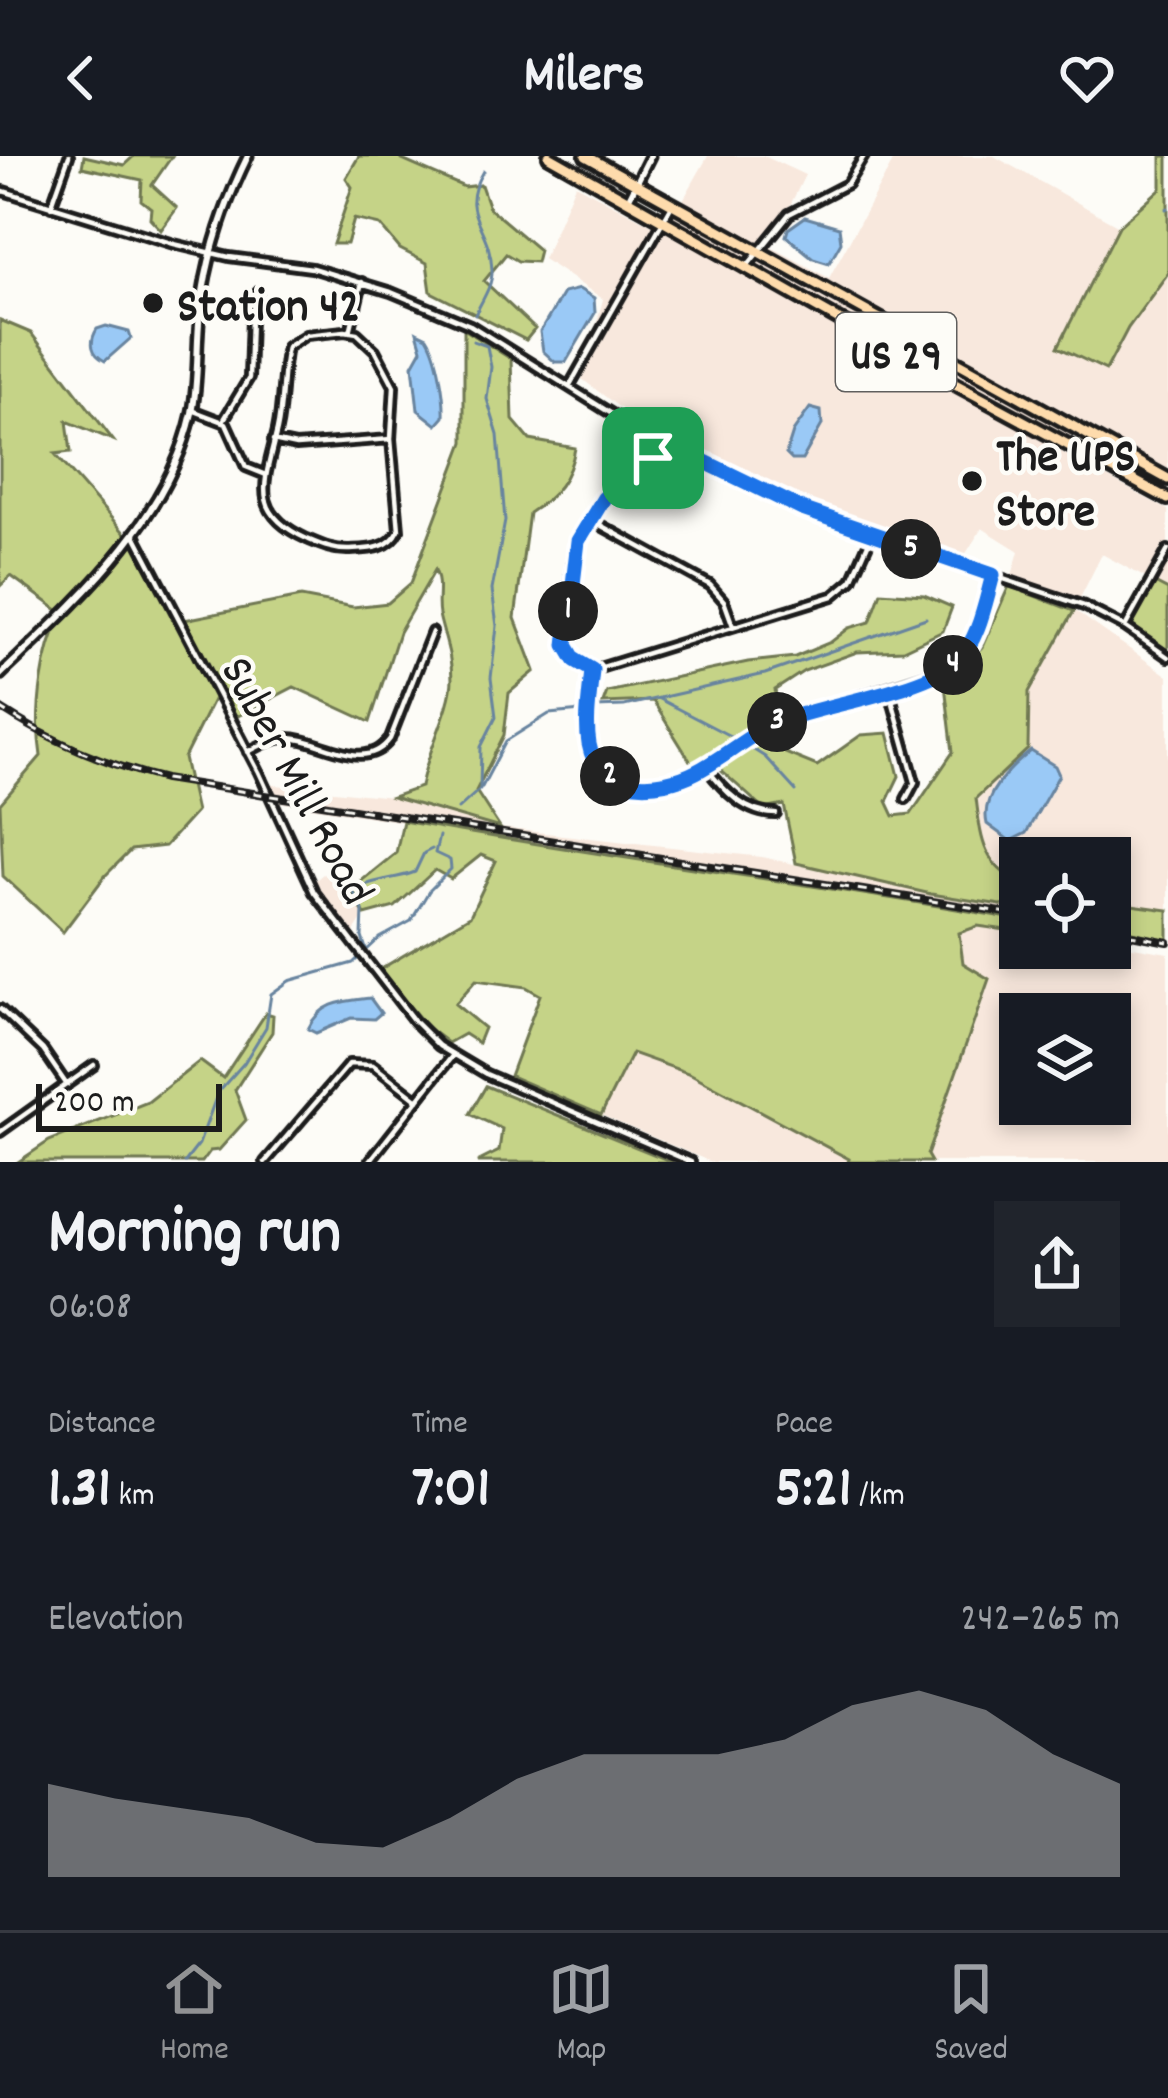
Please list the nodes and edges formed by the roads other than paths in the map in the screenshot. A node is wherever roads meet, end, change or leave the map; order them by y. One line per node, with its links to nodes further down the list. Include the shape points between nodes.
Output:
1 (69, 156): 11 (street)
2 (248, 156): 14 (street)
3 (549, 156): 9 (main road, US 29)
4 (586, 156): 7 (main road, US 29)
5 (650, 156): 7 (street)
6 (865, 156): 13 (street, via 852,180 794,210)
7 (636, 184): 9 (street); 10 (main road, US 29)
8 (0, 190): 11 (street)
9 (628, 200): 12 (main road, US 29)
10 (673, 204): 12 (street); 13 (main road, US 29)
11 (51, 207): 14 (street)
12 (663, 219): 15 (main road, US 29); 19 (street)
13 (757, 251): 15 (street); 26 (main road, US 29)
14 (212, 254): 16 (street); 20 (street)
15 (747, 266): 27 (main road, US 29)
16 (362, 282): 18 (street); 19 (street, via 458,318)
17 (258, 292): 21 (street, via 249,377)
18 (350, 332): 22 (street, via 375,350 394,386); 23 (street, via 306,335 287,347)
19 (570, 385): 24 (street)
20 (192, 410): 21 (street); 29 (street, via 177,458)
21 (223, 421): 25 (street, via 246,467)
22 (392, 439): 23 (street); 25 (street, via 399,530 379,547 326,547 286,529 268,504)
23 (274, 441): 25 (street)
24 (666, 443): 28 (street); 30 (street)
25 (266, 475)
26 (1168, 479)
27 (1168, 500)
28 (589, 519): 33 (street, via 710,584); 37 (street, via 577,546 566,640 570,655)
29 (134, 532): 38 (street); 40 (street, Suber Mill Road)
30 (872, 535): 32 (street); 33 (street, via 839,593)
31 (1168, 550): 34 (street)
32 (993, 575): 34 (street); 39 (street, via 961,657)
33 (734, 627): 37 (street)
34 (1125, 627): 36 (street)
35 (432, 632): 40 (street, via 382,749 360,756 288,738)
36 (1168, 657)
37 (592, 670): 41 (street, via 588,740 604,772 654,785)
38 (0, 675)
39 (889, 689): 41 (street, via 776,723); 42 (street, via 915,782)
40 (248, 752): 45 (street, Suber Mill Road, via 314,892 414,1021)
41 (706, 767): 43 (street, via 748,807)
42 (906, 799)
43 (776, 814)
44 (0, 1009): 47 (street)
45 (453, 1055): 48 (street); 52 (street, Suber Mill Road)
46 (94, 1065): 47 (street)
47 (68, 1085): 49 (street)
48 (418, 1100): 50 (street, via 373,1065 349,1064); 51 (street)
49 (0, 1132)
50 (265, 1162)
51 (369, 1162)
52 (691, 1162)

